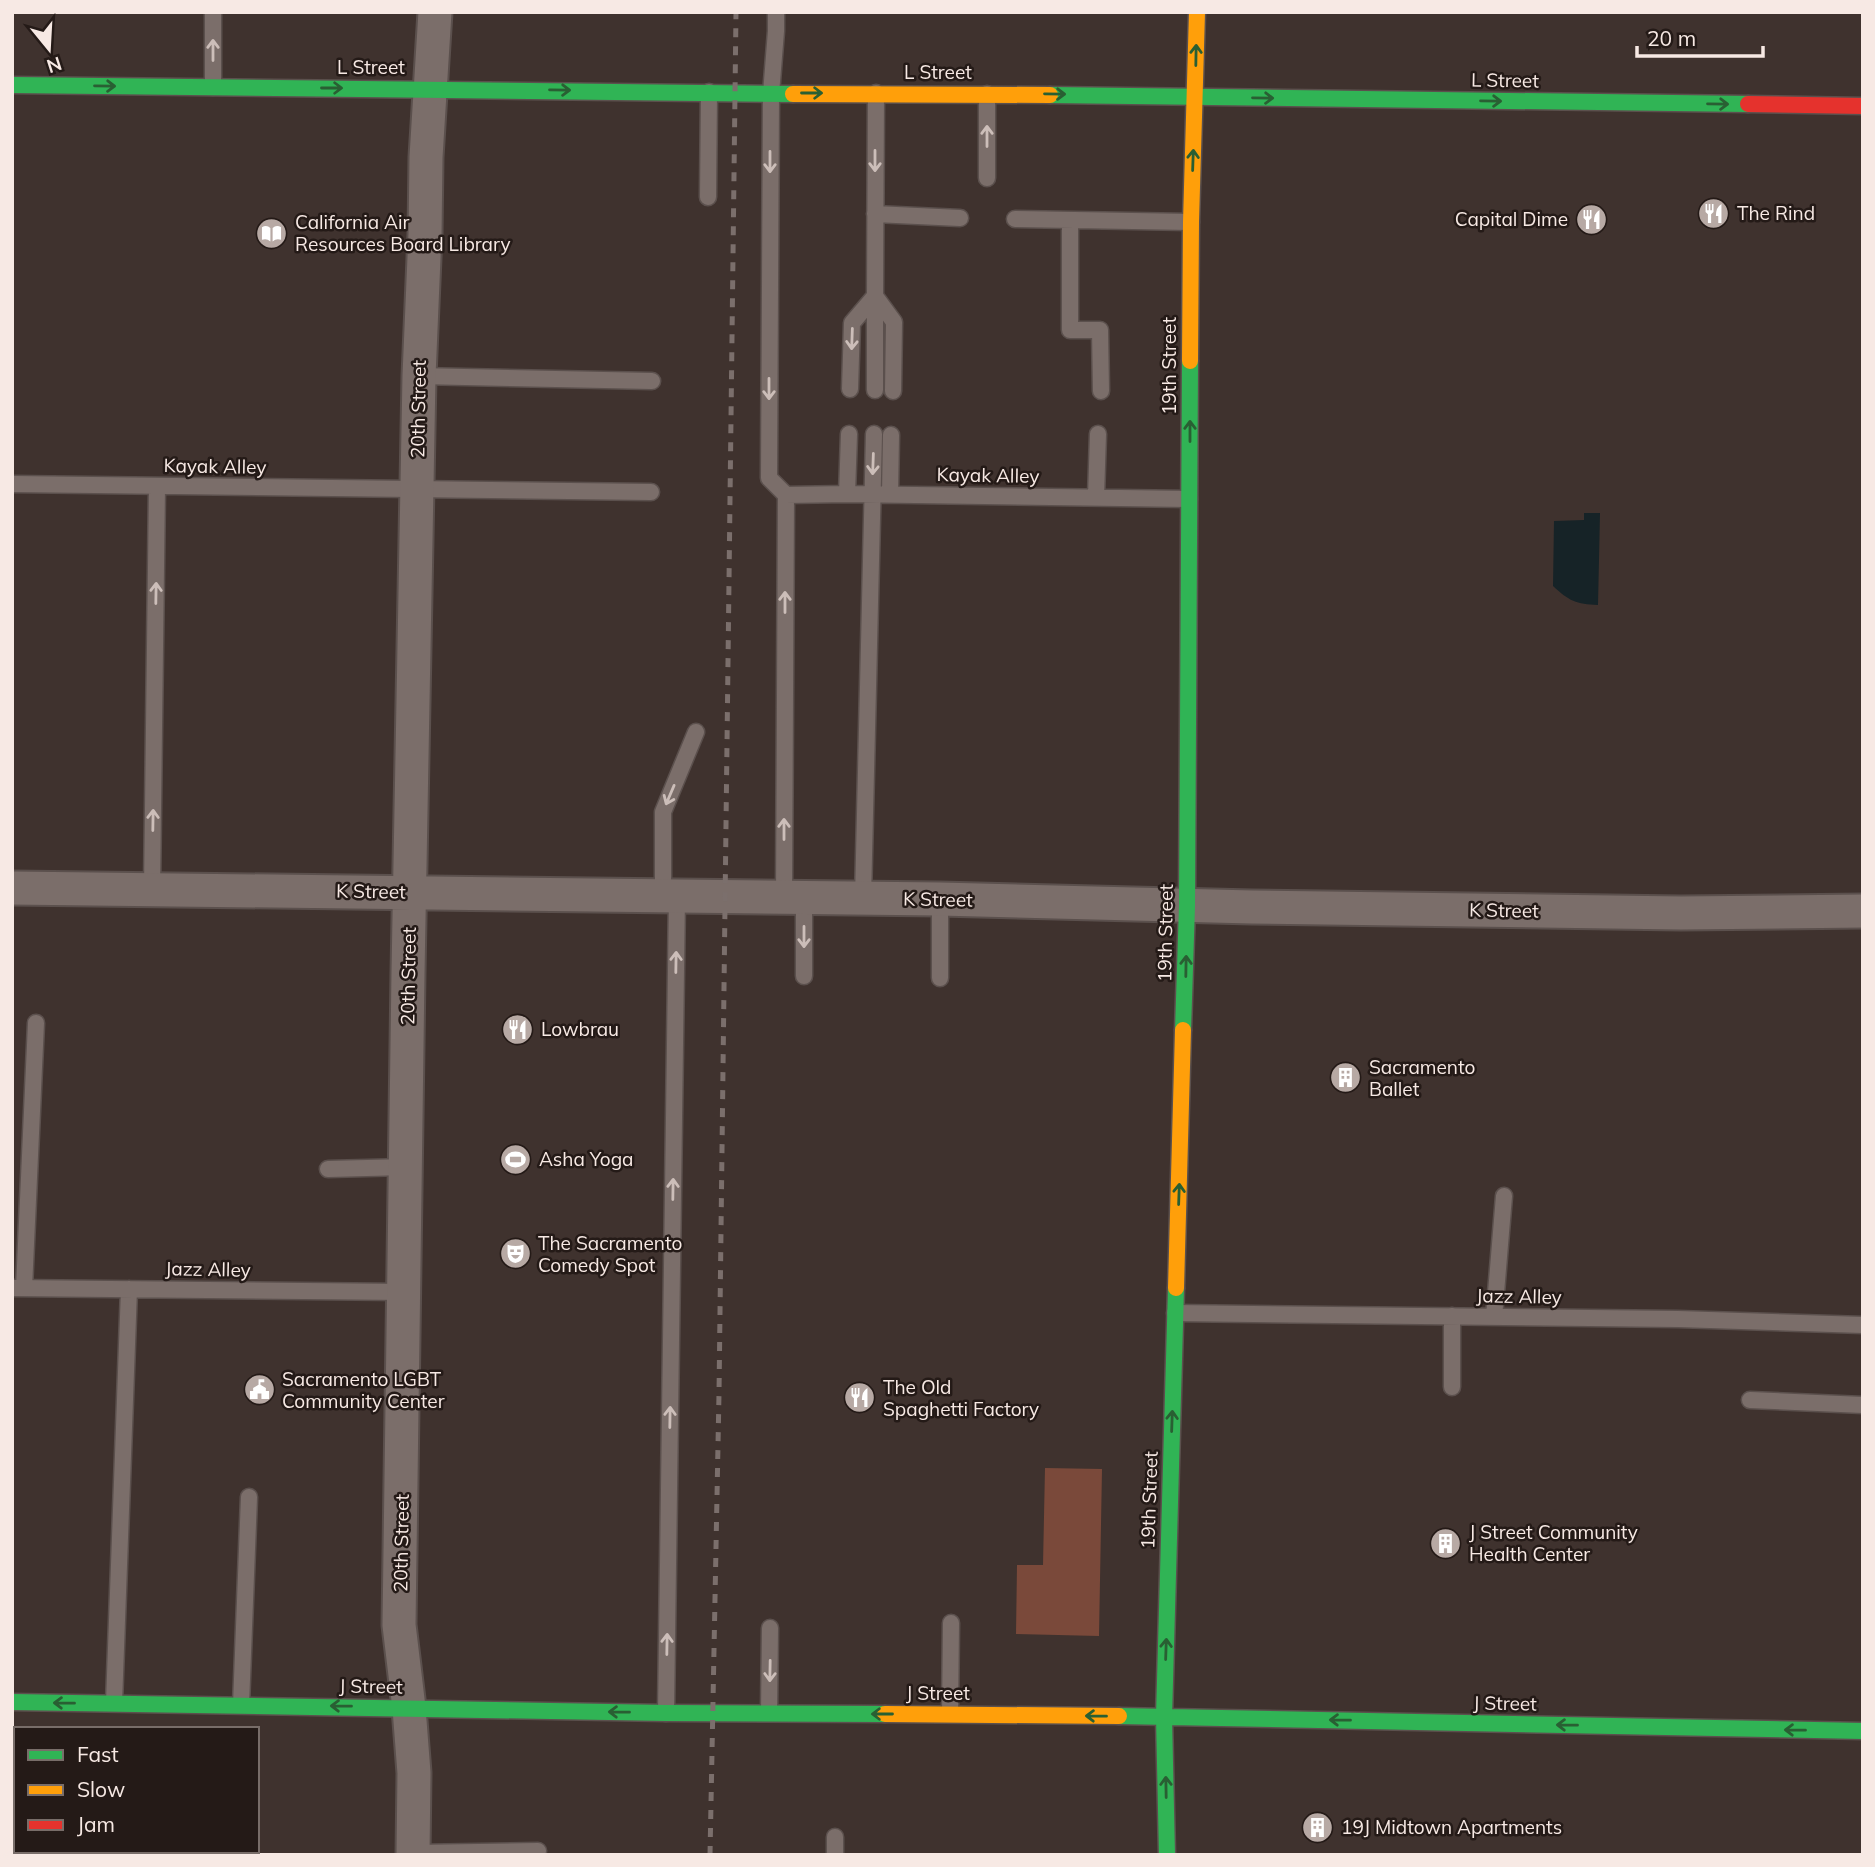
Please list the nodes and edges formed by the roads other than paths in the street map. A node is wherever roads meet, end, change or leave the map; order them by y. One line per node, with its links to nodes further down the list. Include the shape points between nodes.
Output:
1 (213, 12): 6 (lane, one-way to 1)
2 (435, 12): 7 (street, 20th Street)
3 (776, 12): 9 (lane)
4 (1197, 12): 12 (main road, 19th Street, one-way to 4)
5 (12, 85): 6 (main road, L Street, one-way to 6)
6 (213, 88): 7 (main road, L Street, one-way to 7)
7 (430, 89): 8 (main road, L Street, one-way to 8); 22 (street, 20th Street)
8 (709, 92): 9 (main road, L Street); 15 (lane)
9 (771, 93): 10 (main road, L Street, one-way to 10); 40 (lane, one-way to 40, via 769,478)
10 (876, 93): 11 (main road, L Street); 16 (lane, one-way to 16)
11 (987, 94): 12 (main road, L Street, one-way to 12); 14 (lane, one-way to 11)
12 (1195, 97): 13 (main road, L Street, one-way to 13); 20 (main road, 19th Street, one-way to 12)
13 (1863, 106)
14 (986, 178)
15 (708, 197)
16 (875, 214): 17 (lane); 21 (lane)
17 (960, 218)
18 (1015, 219): 19 (lane)
19 (1070, 220): 20 (lane); 27 (lane, via 1070,330 1100,330)
20 (1191, 222): 43 (main road, 19th Street, one-way to 20)
21 (874, 296): 24 (lane, one-way to 24, via 852,323); 25 (lane); 26 (lane, via 894,322)
22 (419, 376): 23 (lane); 35 (street, 20th Street)
23 (652, 381)
24 (850, 389)
25 (875, 390)
26 (893, 391)
27 (1101, 391)
28 (849, 434): 37 (lane)
29 (1098, 434): 42 (lane)
30 (874, 435): 38 (lane, one-way to 38)
31 (891, 435): 39 (lane)
32 (986, 478): 41 (lane)
33 (12, 484): 34 (lane, Kayak Alley)
34 (158, 486): 35 (lane, Kayak Alley); 46 (lane, one-way to 34)
35 (416, 489): 36 (lane, Kayak Alley); 47 (street, 20th Street)
36 (651, 492)
37 (847, 494): 38 (lane, Kayak Alley); 40 (lane, Kayak Alley)
38 (872, 494): 39 (lane, Kayak Alley); 50 (lane)
39 (890, 494): 41 (lane, Kayak Alley)
40 (786, 495): 49 (lane, one-way to 40)
41 (986, 495): 42 (lane, Kayak Alley)
42 (1096, 497): 43 (lane, Kayak Alley)
43 (1189, 499): 52 (main road, 19th Street)
44 (696, 732): 48 (lane, one-way to 48, via 663,812)
45 (12, 888): 46 (street, K Street)
46 (152, 889): 47 (street, K Street)
47 (410, 892): 48 (street, K Street); 57 (street, 20th Street)
48 (670, 895): 49 (street, K Street); 77 (lane, one-way to 48)
49 (794, 898): 50 (street, K Street); 54 (lane, one-way to 54)
50 (863, 898): 51 (street, K Street)
51 (940, 899): 52 (street, K Street); 55 (lane)
52 (1187, 906): 53 (street, K Street); 63 (main road, 19th Street, one-way to 52)
53 (1863, 912)
54 (804, 976)
55 (940, 978)
56 (36, 1023): 60 (lane)
57 (406, 1167): 58 (lane); 62 (street, 20th Street)
58 (328, 1169)
59 (1504, 1196): 65 (lane)
60 (18, 1288): 61 (lane, Jazz Alley)
61 (129, 1289): 62 (lane, Jazz Alley); 74 (lane)
62 (404, 1292): 76 (street, 20th Street, via 399,1625)
63 (1175, 1313): 64 (lane, Jazz Alley); 80 (main road, 19th Street, one-way to 63)
64 (1452, 1316): 65 (lane, Jazz Alley); 67 (lane)
65 (1494, 1317): 66 (lane, Jazz Alley)
66 (1863, 1325)
67 (1452, 1387)
68 (1750, 1400): 69 (lane)
69 (1863, 1405)
70 (249, 1497): 75 (lane)
71 (951, 1623): 79 (lane)
72 (771, 1628): 78 (lane, one-way to 78)
73 (12, 1702): 74 (main road, J Street, one-way to 73)
74 (114, 1703): 75 (main road, J Street)
75 (241, 1705): 76 (main road, J Street, one-way to 75)
76 (409, 1708): 77 (main road, J Street, one-way to 76); 84 (street, 20th Street)
77 (666, 1713): 78 (main road, J Street)
78 (769, 1713): 79 (main road, J Street, one-way to 78)
79 (950, 1714): 80 (main road, J Street, one-way to 79)
80 (1164, 1717): 81 (main road, J Street, one-way to 80); 86 (main road, 19th Street, one-way to 80)
81 (1863, 1731)
82 (835, 1837): 85 (lane)
83 (538, 1851): 84 (lane)
84 (413, 1854)
85 (835, 1855)
86 (1167, 1855)

